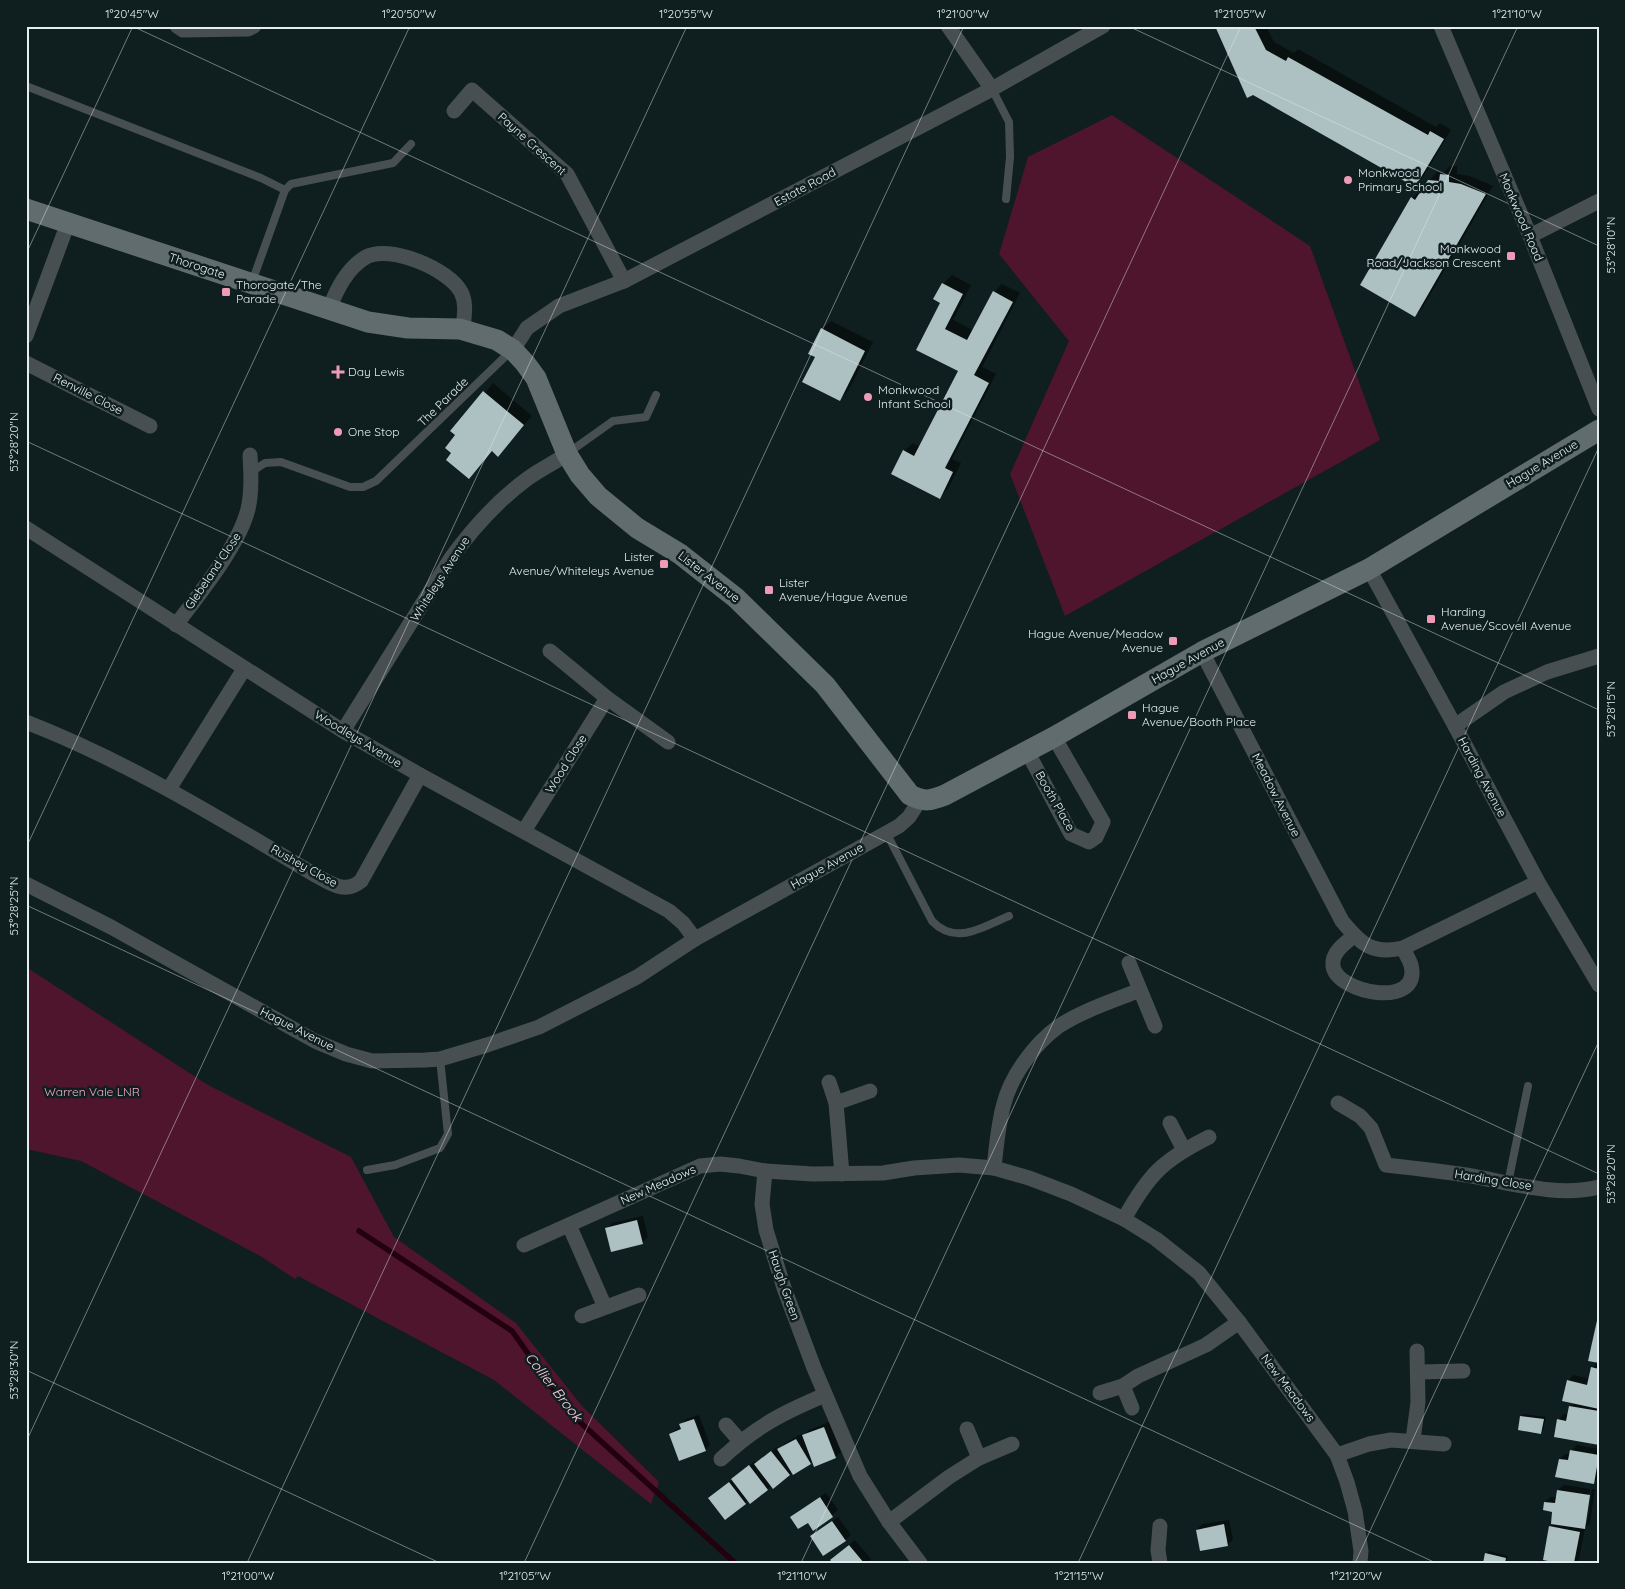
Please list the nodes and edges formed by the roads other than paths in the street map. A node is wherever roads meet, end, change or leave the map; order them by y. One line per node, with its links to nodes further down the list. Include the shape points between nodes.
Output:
1 (177, 26): 2 (street, via 183,30 248,30)
2 (254, 26)
3 (948, 26): 7 (street)
4 (1103, 26): 7 (street, Estate Road)
5 (1441, 26): 15 (street, Monkwood Road)
6 (26, 86): 10 (lane)
7 (992, 90): 11 (lane, via 1008,122 1010,157); 16 (street, Estate Road)
8 (454, 111): 16 (street, Payne Crescent, via 472,90 567,174)
9 (411, 144): 10 (lane, via 393,163 291,184)
10 (285, 190): 17 (lane)
11 (1006, 199)
12 (1599, 201): 15 (street)
13 (26, 209): 14 (street, Thorogate)
14 (68, 223): 17 (street, Thorogate); 20 (street)
15 (1530, 236): 24 (street, Monkwood Road)
16 (624, 281): 21 (street, Estate Road, via 559,306 528,328)
17 (252, 284): 18 (street, Thorogate)
18 (329, 309): 19 (street, Thorogate, via 390,326); 19 (street, via 337,288 358,262 368,256 394,253 413,259 455,283 463,296)
19 (463, 330): 21 (street, Thorogate, via 497,340)
20 (26, 336)
21 (513, 350): 27 (street, Lister Avenue, via 536,378); 29 (lane, The Parade, via 376,481 364,487 350,487 281,462 265,463)
22 (26, 363): 25 (street, Renville Close)
23 (656, 394): 27 (lane, via 646,417 613,421)
24 (1599, 409)
25 (150, 426)
26 (1599, 430): 31 (street, Hague Avenue)
27 (567, 454): 40 (street, Whiteleys Avenue, via 527,479 469,534); 46 (street, Lister Avenue, via 598,496 637,528 680,554 764,624 825,685 910,795)
28 (250, 455): 29 (street, Glebeland Close)
29 (251, 472): 32 (street, Glebeland Close, via 248,510 241,529)
30 (26, 528): 32 (street, Woodleys Avenue)
31 (1369, 569): 34 (street, Hague Avenue); 39 (street, Harding Avenue)
32 (176, 625): 36 (street, Woodleys Avenue)
33 (550, 651): 37 (street)
34 (1202, 652): 41 (street, Hague Avenue); 52 (street, Meadow Avenue, via 1342,922)
35 (1599, 656): 39 (street, via 1548,672 1504,692)
36 (244, 669): 40 (street, Woodleys Avenue); 45 (street)
37 (607, 698): 42 (street); 47 (street, Wood Close)
38 (26, 722): 45 (street, Rushey Close, via 61,735)
39 (1455, 726): 49 (street, Harding Avenue)
40 (343, 731): 44 (street, Woodleys Avenue)
41 (1054, 736): 43 (street, Hague Avenue); 43 (street, Booth Place, via 1103,822 1096,837 1089,842 1071,834)
42 (668, 742)
43 (1027, 751): 46 (street, Hague Avenue, via 932,801)
44 (420, 775): 45 (street, Rushey Close, via 361,881 346,888 317,876); 47 (street, Woodleys Avenue)
45 (169, 788)
46 (920, 800): 48 (street, Hague Avenue, via 909,817)
47 (524, 831): 53 (street, Woodleys Avenue, via 669,911)
48 (887, 834): 51 (lane, via 932,921 940,929 964,934); 53 (street, Hague Avenue)
49 (1538, 882): 54 (street, Meadow Avenue); 56 (street, Harding Avenue)
50 (26, 884): 59 (street, Hague Avenue, via 111,927 315,1041 372,1061)
51 (1009, 916)
52 (1354, 936): 54 (street, Meadow Avenue, via 1375,950); 54 (street, via 1334,957 1333,966 1337,976 1347,983 1370,991 1387,994 1407,986 1411,965)
53 (695, 939): 59 (street, Hague Avenue, via 637,977 539,1027)
54 (1403, 948)
55 (1129, 963): 57 (street)
56 (1599, 984)
57 (1140, 990): 58 (street); 68 (street, via 1084,1012 1058,1027 1026,1060 1003,1105)
58 (1155, 1026)
59 (440, 1059): 69 (lane, via 448,1134 440,1148 395,1165)
60 (829, 1082): 63 (street)
61 (1528, 1086): 72 (lane)
62 (870, 1091): 63 (street)
63 (836, 1103): 71 (street)
64 (1338, 1103): 72 (street, Harding Close, via 1360,1116 1371,1128 1386,1165)
65 (1170, 1122): 67 (street)
66 (1209, 1137): 67 (street)
67 (1184, 1150): 74 (street, via 1148,1180)
68 (994, 1168): 71 (street, New Meadows, via 958,1165); 74 (street, New Meadows, via 1071,1194)
69 (366, 1170)
70 (764, 1171): 71 (street, New Meadows); 75 (street, New Meadows, via 720,1164 700,1166); 86 (street, Haugh Green, via 762,1204 766,1230 784,1288)
71 (842, 1174)
72 (1508, 1183): 73 (street, Harding Close, via 1566,1191)
73 (1599, 1187)
74 (1124, 1219): 80 (street, New Meadows, via 1156,1239 1198,1273)
75 (569, 1225): 76 (street, New Meadows); 78 (street)
76 (524, 1245)
77 (639, 1295): 78 (street)
78 (604, 1307): 79 (street)
79 (582, 1316)
80 (1239, 1322): 84 (street, via 1206,1345); 94 (street, New Meadows)
81 (1417, 1351): 83 (street)
82 (1463, 1371): 83 (street)
83 (1418, 1372): 90 (street)
84 (1123, 1386): 85 (street); 87 (street)
85 (1100, 1392)
86 (825, 1394): 91 (street, via 786,1411); 97 (street, Haugh Green, via 860,1476)
87 (1132, 1408)
88 (726, 1425): 91 (street)
89 (967, 1429): 95 (street)
90 (1413, 1440): 93 (street); 94 (street, via 1369,1444)
91 (740, 1441): 96 (street)
92 (1012, 1444): 95 (street)
93 (1444, 1444)
94 (1337, 1455): 101 (street, New Meadows, via 1355,1511)
95 (979, 1458): 97 (street)
96 (721, 1459)
97 (889, 1522): 99 (street, Haugh Green)
98 (1160, 1526): 100 (street)
99 (920, 1563)
100 (1160, 1563)
101 (1360, 1563)

